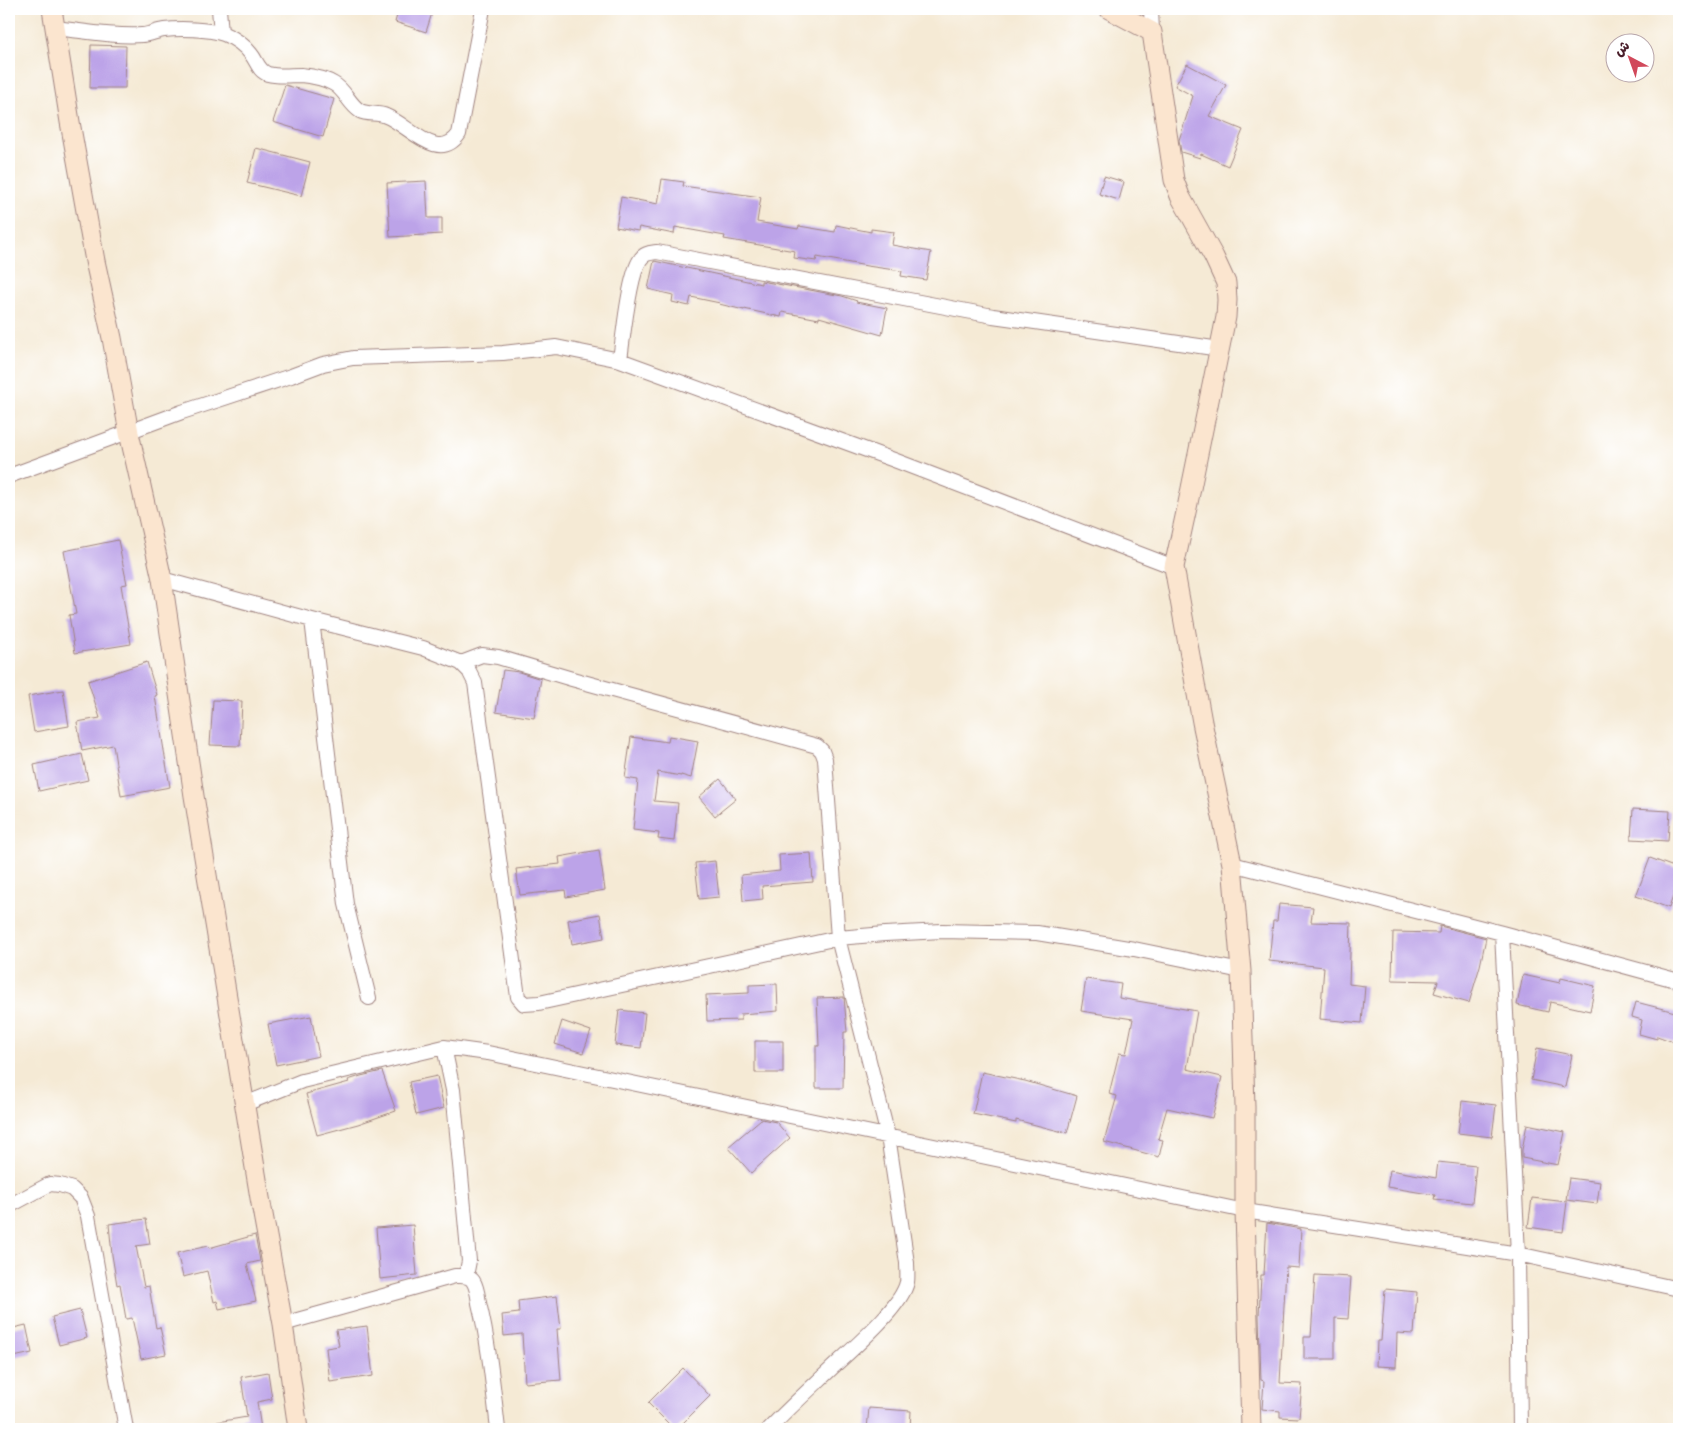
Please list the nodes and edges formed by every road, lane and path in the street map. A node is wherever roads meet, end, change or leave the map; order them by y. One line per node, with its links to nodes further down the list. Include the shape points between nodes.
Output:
1 (52, 9): 6 (street)
2 (219, 9): 8 (street)
3 (483, 9): 8 (street, via 459,134 444,146 432,144 386,115 361,111 336,84 303,75 280,76 264,72 240,43)
4 (1109, 9): 7 (street)
5 (1150, 9): 7 (street)
6 (55, 28): 8 (street, via 105,34 143,35 174,29); 11 (street)
7 (1152, 32): 9 (street, via 1174,180 1226,283 1227,309)
8 (221, 33)
9 (1220, 348): 10 (street, via 993,316 657,252 644,255 636,268); 13 (street)
10 (620, 360): 11 (street, via 556,348 353,358 323,364); 13 (street, via 894,460)
11 (129, 433): 12 (street); 14 (street)
12 (9, 476)
13 (1174, 568): 17 (street)
14 (162, 579): 15 (street); 24 (street, via 195,806)
15 (312, 620): 16 (street, via 423,648); 22 (street, via 346,904)
16 (462, 663): 19 (street, via 482,655 498,657 817,746 825,759); 19 (street, via 476,682 518,996 524,1004)
17 (1232, 864): 18 (street); 20 (street)
18 (1502, 933): 21 (street); 28 (street)
19 (838, 938): 20 (street, via 942,931 1037,933 1134,948); 25 (street)
20 (1241, 970): 27 (street)
21 (1679, 981)
22 (369, 998)
23 (444, 1047): 24 (street, via 302,1081); 25 (street, via 488,1053); 29 (street, via 453,1090 469,1261)
24 (245, 1104): 31 (street)
25 (888, 1136): 27 (street); 35 (street, via 907,1282 886,1316)
26 (9, 1206): 32 (street, via 50,1184 72,1188 81,1198 88,1216)
27 (1245, 1211): 28 (street); 36 (street)
28 (1518, 1254): 30 (street); 37 (street)
29 (466, 1276): 31 (street, via 455,1276); 34 (street, via 474,1282 483,1319)
30 (1679, 1289)
31 (283, 1324): 33 (street)
32 (126, 1429)
33 (298, 1429)
34 (498, 1429)
35 (769, 1429)
36 (1251, 1429)
37 (1520, 1429)

